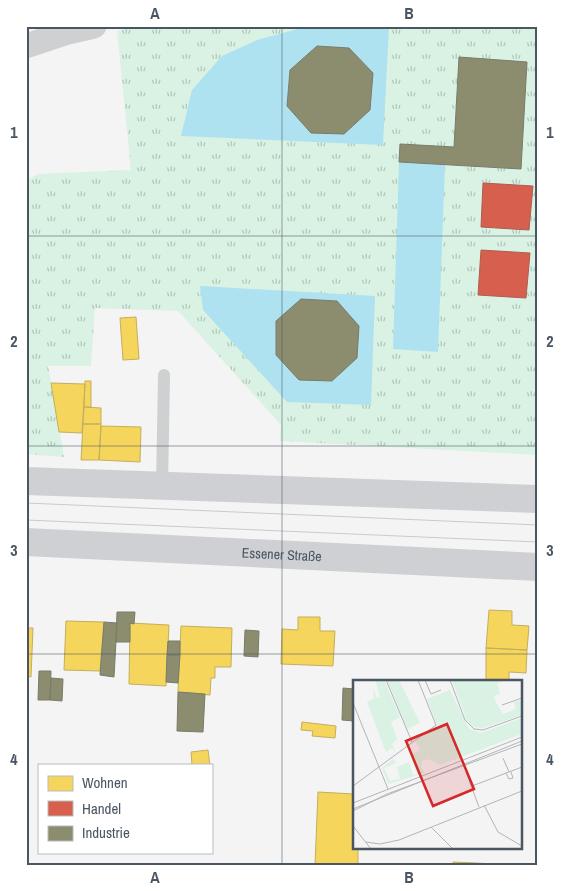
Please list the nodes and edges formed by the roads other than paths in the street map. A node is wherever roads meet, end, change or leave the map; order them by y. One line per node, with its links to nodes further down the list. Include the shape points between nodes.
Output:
1 (94, 26): 2 (street)
2 (68, 29): 3 (street)
3 (26, 46)
4 (164, 375): 6 (lane)
5 (26, 482): 6 (main road)
6 (162, 487): 7 (main road)
7 (538, 499)
8 (26, 542): 9 (main road, Essener Straße)
9 (538, 567)

